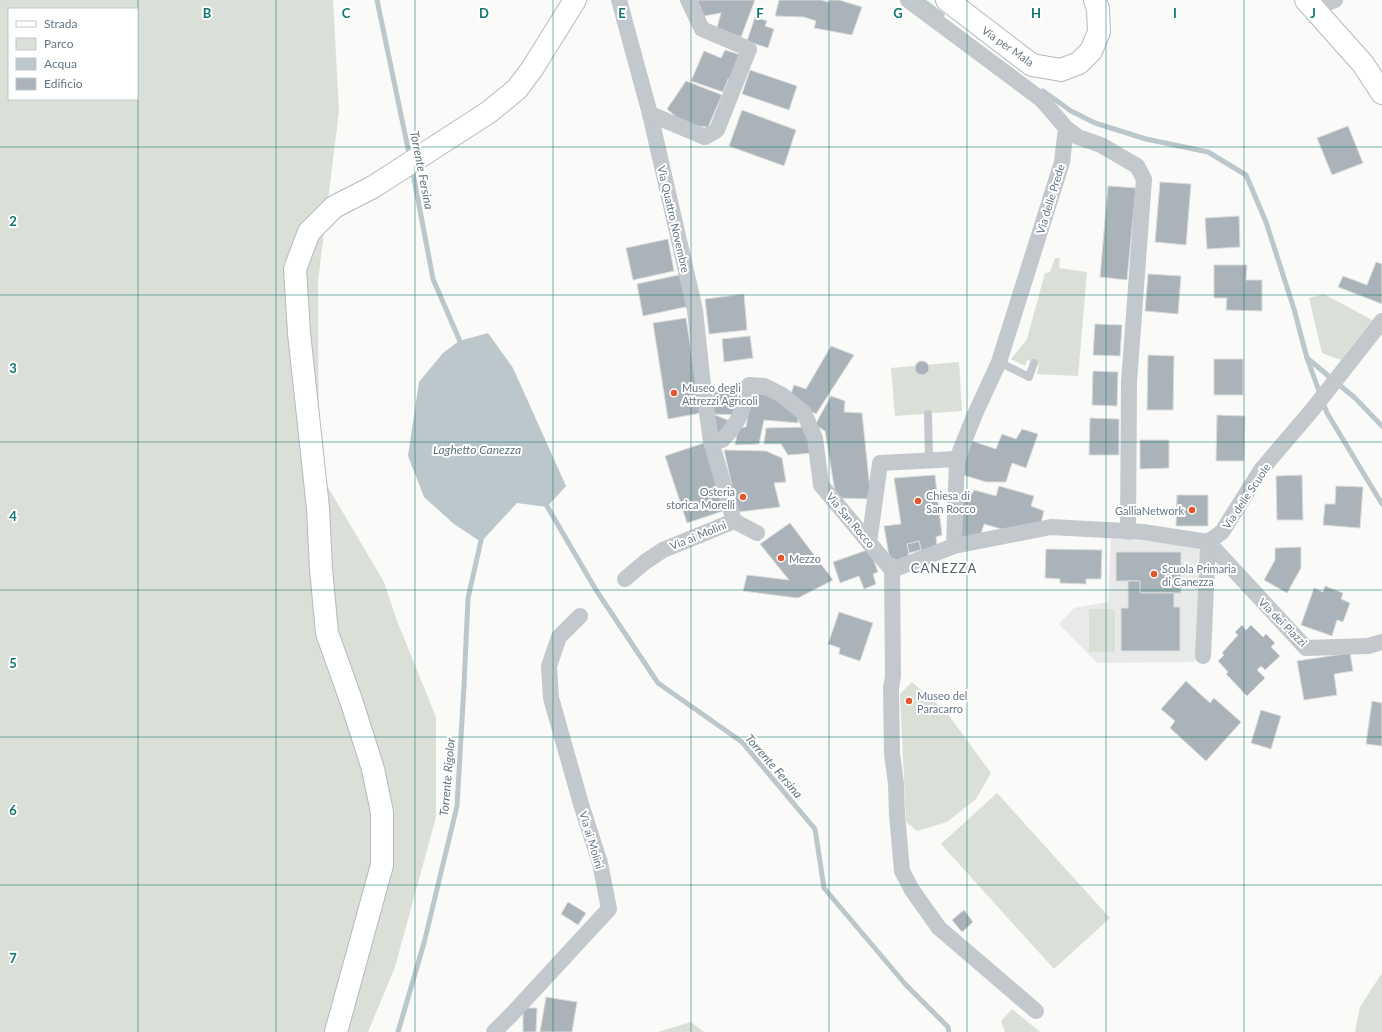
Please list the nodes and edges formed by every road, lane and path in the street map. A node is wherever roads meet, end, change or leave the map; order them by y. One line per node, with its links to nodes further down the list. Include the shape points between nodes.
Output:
1 (575, 0): 31 (main road, via 517,89 489,112 373,187 334,207 309,232 295,269 327,633 373,769 382,812 382,865)
2 (619, 0): 10 (street, Via Quattro Novembre)
3 (688, 0): 10 (street, via 702,29 750,49 717,130 705,137)
4 (908, 0): 11 (street, via 1042,100)
5 (947, 0): 6 (main road, Via per Mala, via 1032,65 1061,70 1079,63 1091,51 1099,32)
6 (1095, 0)
7 (1335, 0): 8 (street)
8 (1310, 4): 9 (main road, via 1362,64)
9 (1382, 93)
10 (650, 114): 16 (street, Via Quattro Novembre, via 695,310)
11 (1066, 128): 13 (street, Via delle Prede, via 1062,162); 20 (street, via 1078,137 1100,145 1137,166 1144,179 1130,382)
12 (1382, 321): 22 (street, Via delle Scuole, via 1261,470 1222,532)
13 (999, 362): 14 (lane, via 1029,377); 17 (street, Via delle Prede)
14 (1034, 363)
15 (928, 414): 18 (lane)
16 (711, 441): 19 (street, Via Quattro Novembre); 23 (street, Via San Rocco, via 722,440 736,424 743,412 749,385 764,386 782,396 804,413 815,438 822,485)
17 (957, 459): 18 (street); 24 (street, Via delle Prede)
18 (929, 460): 23 (street, via 880,463)
19 (734, 521): 21 (street); 26 (street, Via ai Molini, via 663,550)
20 (1128, 532): 22 (street); 24 (street, via 1052,527)
21 (757, 533)
22 (1208, 542): 28 (street, Via dei Piazzi, via 1306,648 1368,646); 29 (street)
23 (869, 543): 25 (street, Via San Rocco)
24 (954, 546): 25 (street)
25 (892, 570): 30 (street, via 892,754 902,871 939,928)
26 (625, 579)
27 (580, 616): 32 (street, Via ai Molini, via 559,637 549,666 552,698 600,863 609,909)
28 (1382, 642)
29 (1203, 656)
30 (1036, 1011)
31 (336, 1032)
32 (494, 1032)

